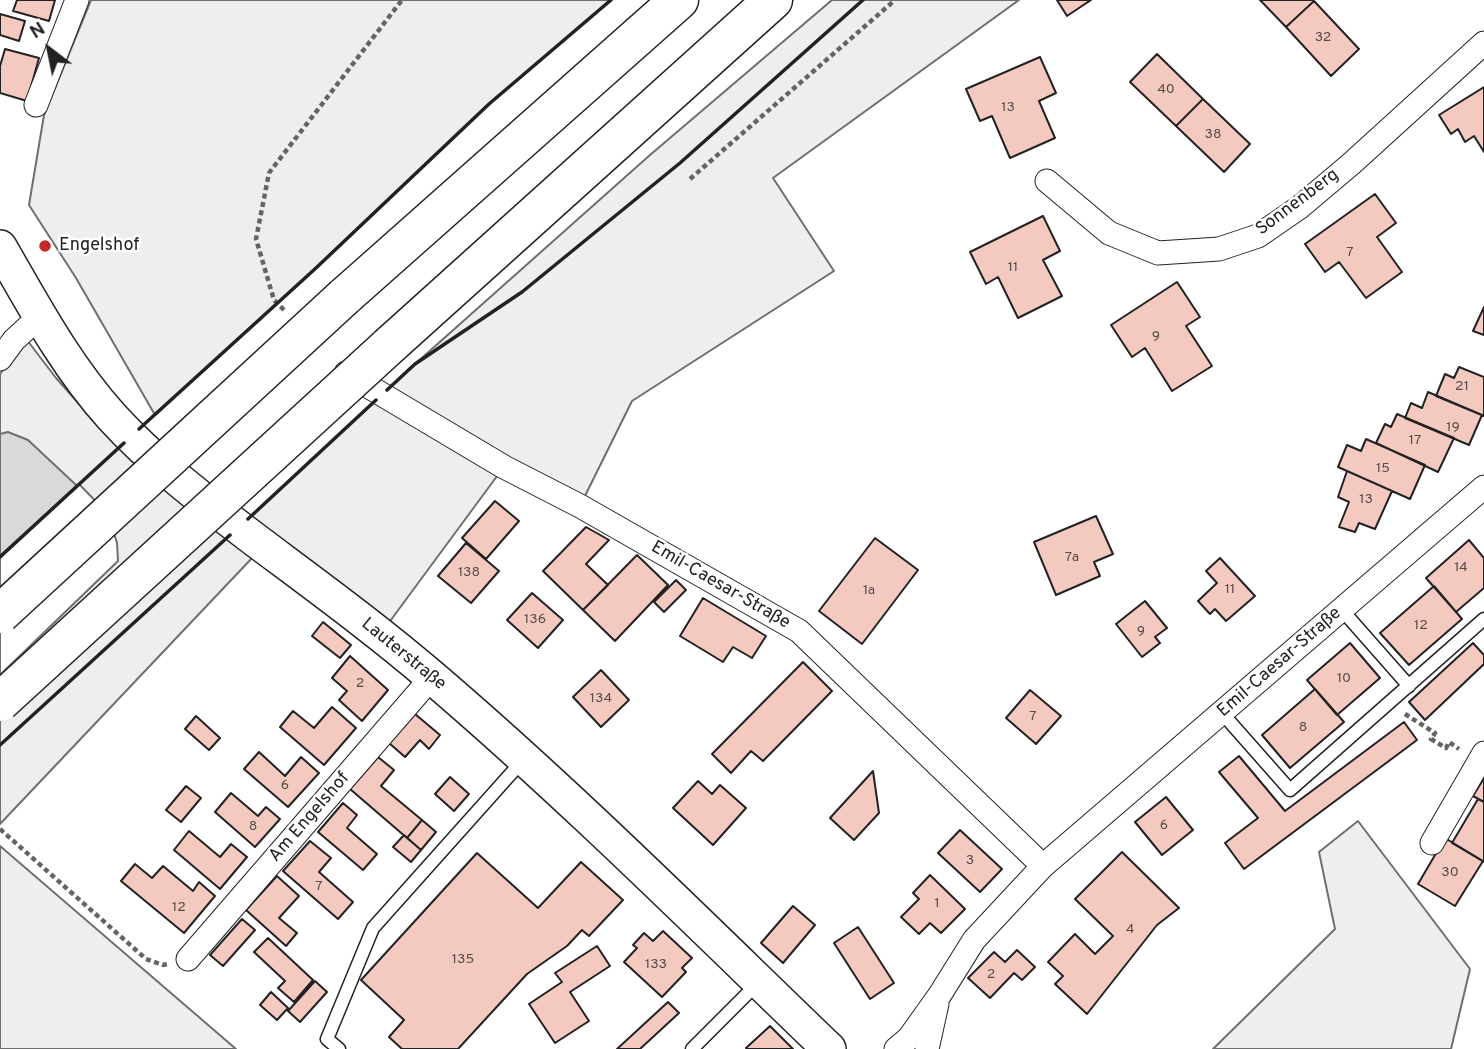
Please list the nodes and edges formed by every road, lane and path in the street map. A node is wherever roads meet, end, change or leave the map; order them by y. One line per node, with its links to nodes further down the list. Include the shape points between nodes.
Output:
1 (77, 0): 7 (street)
2 (402, 0): 12 (path, via 269,173 256,239 274,300)
3 (679, 0): 17 (highway, bridge, via 344,297)
4 (773, 0): 21 (highway, bridge)
5 (895, 0): 8 (path)
6 (1484, 43): 9 (street, Sonnenberg, via 1300,207 1258,236 1219,249 1158,253 1109,233)
7 (36, 104)
8 (690, 179)
9 (1047, 181)
10 (0, 247): 11 (main road, Lauterstraße)
11 (39, 317): 13 (street); 19 (main road, Lauterstraße, via 95,397 143,449)
12 (292, 318)
13 (0, 359)
14 (346, 373): 28 (street, Emil-Caesar-Straße, via 503,467 799,631)
15 (1484, 487): 16 (street, Emil-Caesar-Straße)
16 (1342, 610): 20 (lane); 22 (street, Emil-Caesar-Straße)
17 (0, 614)
18 (1484, 619): 20 (lane)
19 (432, 677): 25 (main road, Lauterstraße); 29 (street, Am Engelshof)
20 (1409, 685): 22 (lane, via 1290,790)
21 (0, 702)
22 (1222, 713): 28 (street, Emil-Caesar-Straße)
23 (1404, 713): 24 (path, via 1435,733 1431,739 1446,748 1449,743)
24 (1482, 758): 27 (street)
25 (524, 759): 30 (main road, Lauterstraße); 32 (lane, via 373,928 327,1039)
26 (0, 829): 29 (path, via 146,959 163,965)
27 (1432, 843)
28 (1043, 866): 31 (street, Emil-Caesar-Straße, via 974,940)
29 (188, 959)
30 (759, 982): 33 (lane); 34 (main road, Lauterstraße)
31 (939, 996): 35 (street, Emil-Caesar-Straße); 36 (street, Emil-Caesar-Straße)
32 (338, 1049)
33 (692, 1049)
34 (829, 1049)
35 (896, 1049)
36 (927, 1049)

